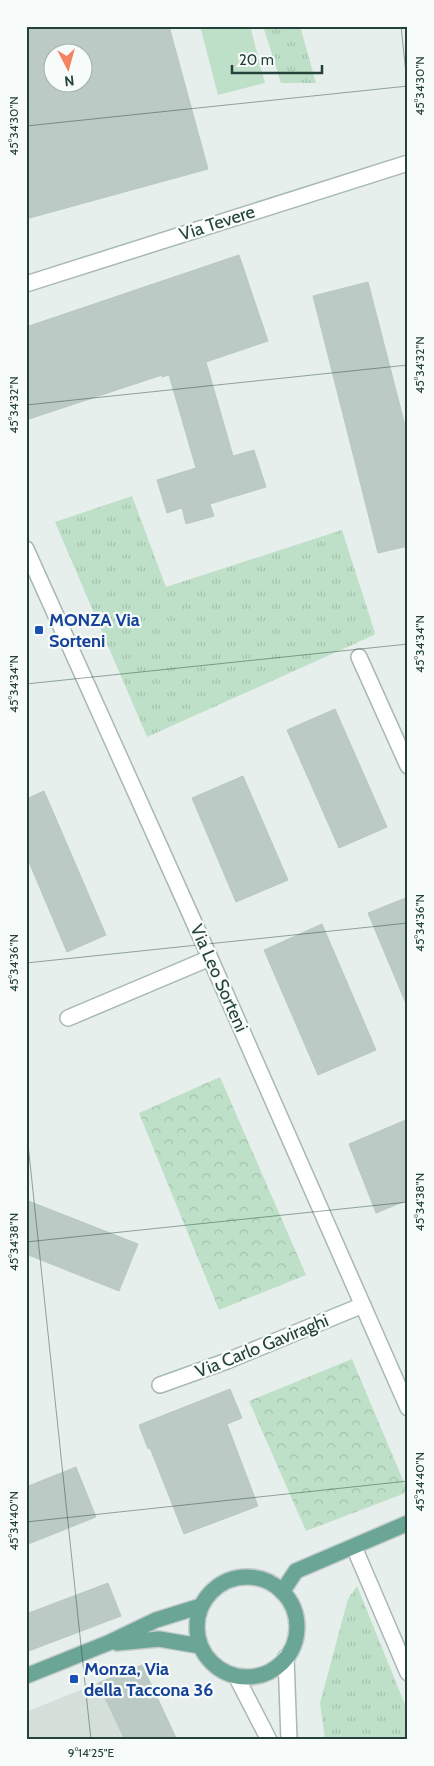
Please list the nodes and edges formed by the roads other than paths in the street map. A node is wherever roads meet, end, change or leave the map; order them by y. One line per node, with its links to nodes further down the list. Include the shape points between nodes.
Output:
1 (408, 163): 2 (street, Via Tevere)
2 (26, 284)
3 (26, 549): 6 (street, Via Leo Sorteni)
4 (359, 657): 5 (street)
5 (408, 766)
6 (210, 958): 7 (street); 8 (street, Via Leo Sorteni)
7 (68, 1018)
8 (363, 1305): 9 (street, Via Carlo Gaviraghi, via 227,1361); 10 (street, Via Leo Sorteni)
9 (160, 1384)
10 (408, 1408)
11 (408, 1523): 12 (main road)
12 (354, 1547): 13 (main road, via 296,1571); 18 (street)
13 (282, 1592): 14 (main road, via 254,1578 238,1578 223,1583); 17 (main road, via 296,1616 294,1645)
14 (201, 1606): 15 (main road, via 156,1620); 16 (main road, via 197,1619)
15 (108, 1643): 16 (main road, via 159,1639); 19 (main road)
16 (200, 1646): 20 (main road, via 209,1660)
17 (286, 1657): 20 (main road, via 264,1674); 22 (street)
18 (408, 1673)
19 (26, 1676)
20 (236, 1676): 21 (street)
21 (269, 1740)
22 (289, 1740)

